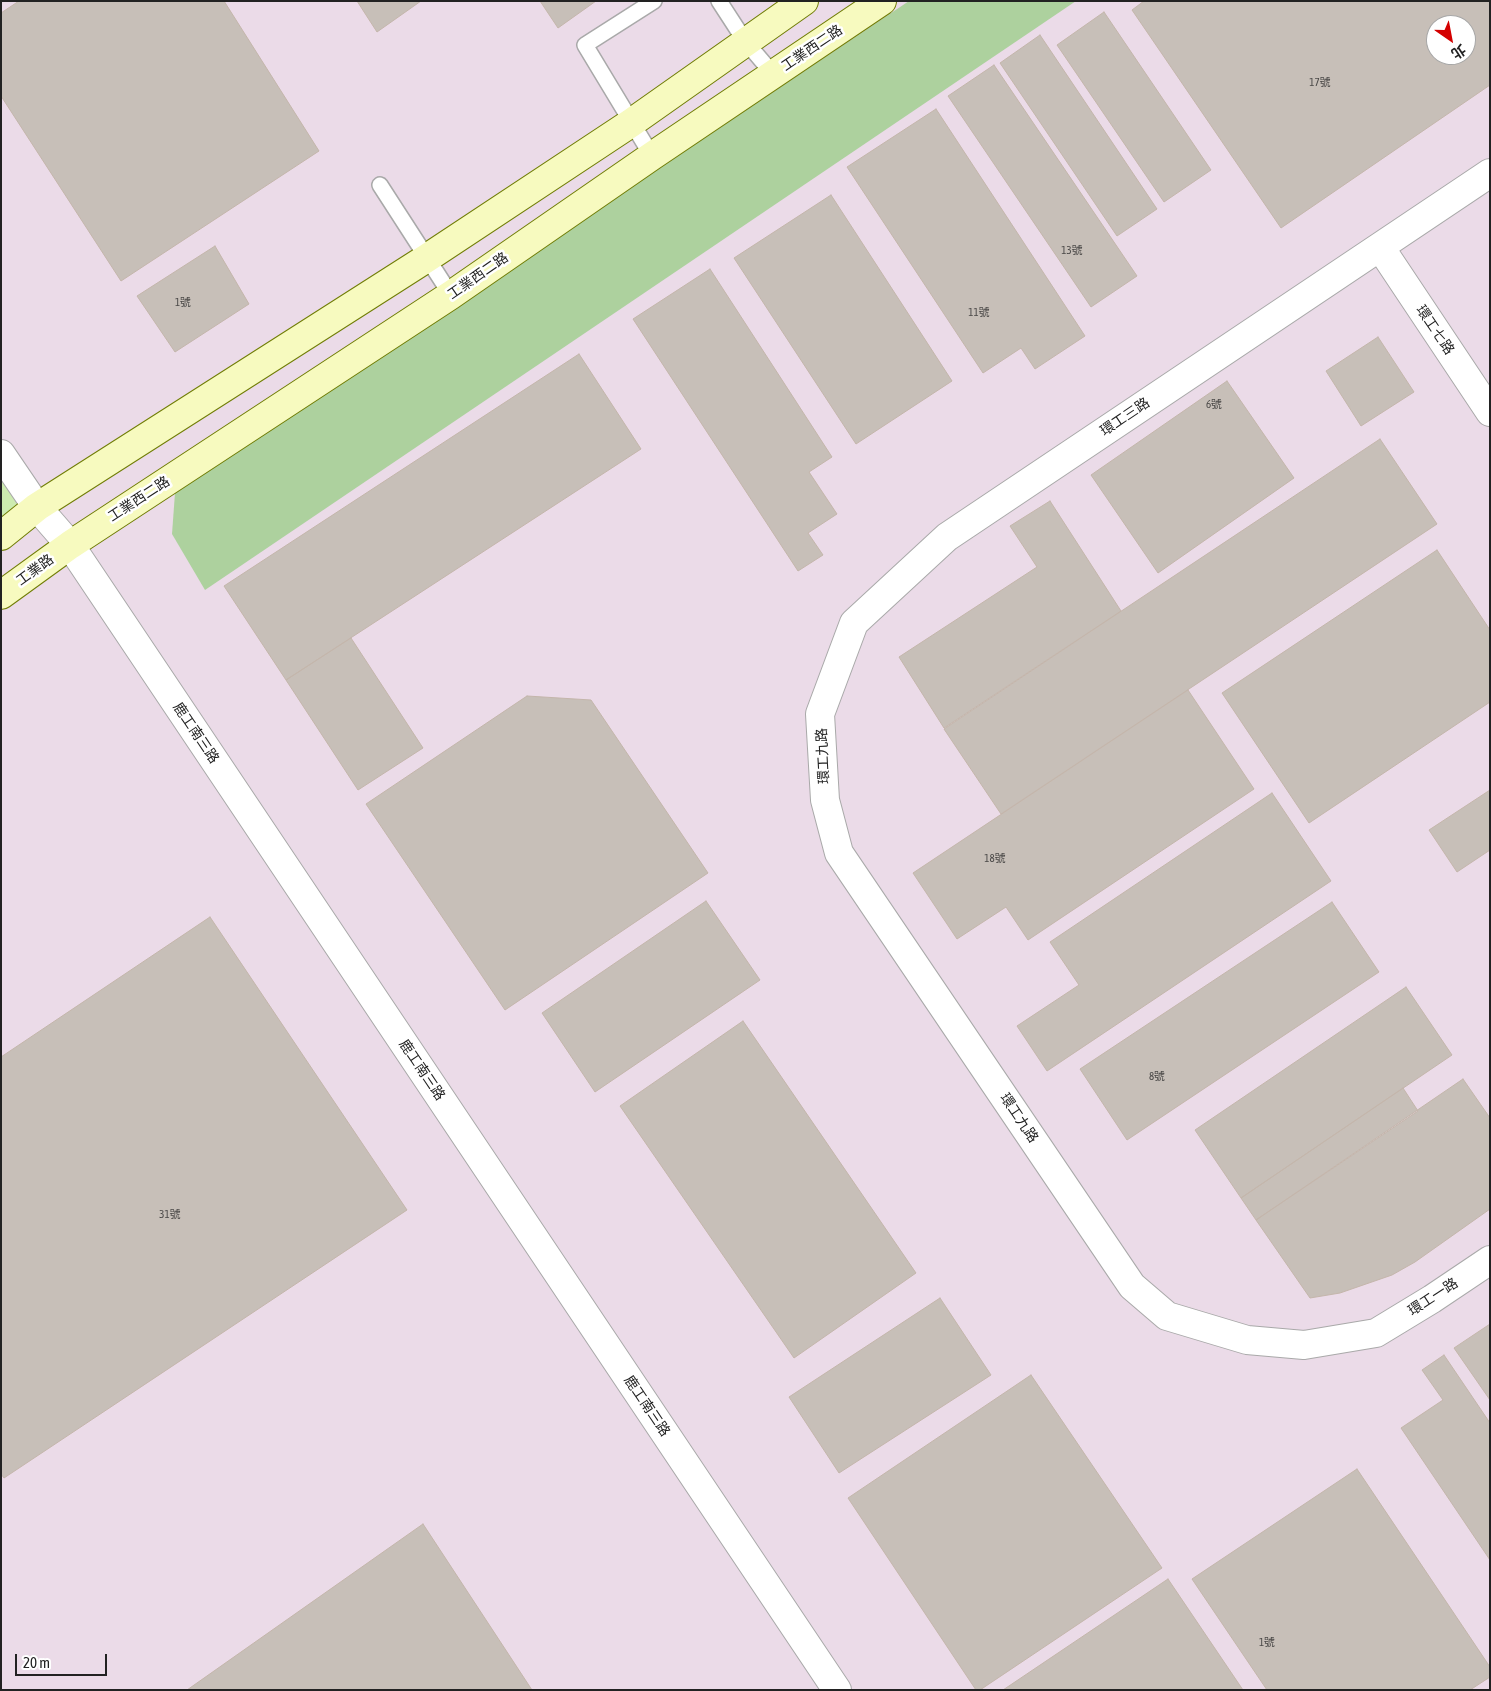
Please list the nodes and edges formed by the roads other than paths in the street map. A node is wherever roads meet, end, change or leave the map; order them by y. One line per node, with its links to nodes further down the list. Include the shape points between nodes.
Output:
1 (654, 1): 7 (lane, via 585,45)
2 (719, 1): 5 (lane)
3 (804, 1): 5 (street)
4 (882, 1): 6 (street, 工業西二路)
5 (745, 41): 6 (lane); 7 (street)
6 (774, 75): 8 (street, 工業西二路)
7 (631, 123): 8 (lane); 12 (street)
8 (652, 156): 13 (street, 工業西二路)
9 (1490, 173): 11 (street, 環工三路)
10 (380, 186): 12 (lane)
11 (1380, 247): 14 (street, 環工七路); 20 (street, 環工三路, via 947,537 854,623)
12 (428, 258): 13 (lane); 16 (street)
13 (450, 295): 18 (street, 工業西二路)
14 (1490, 412)
15 (1, 454): 16 (street, 鹿工南三路)
16 (37, 507): 17 (street); 18 (street, 鹿工南三路)
17 (1, 536)
18 (70, 545): 19 (street, 工業路); 23 (street, 鹿工南三路)
19 (1, 595)
20 (820, 714): 22 (street, 環工九路, via 825,800 839,853 1132,1286 1168,1316 1247,1340 1304,1345)
21 (1490, 1260): 22 (street, 環工一路)
22 (1376, 1333)
23 (837, 1690)

